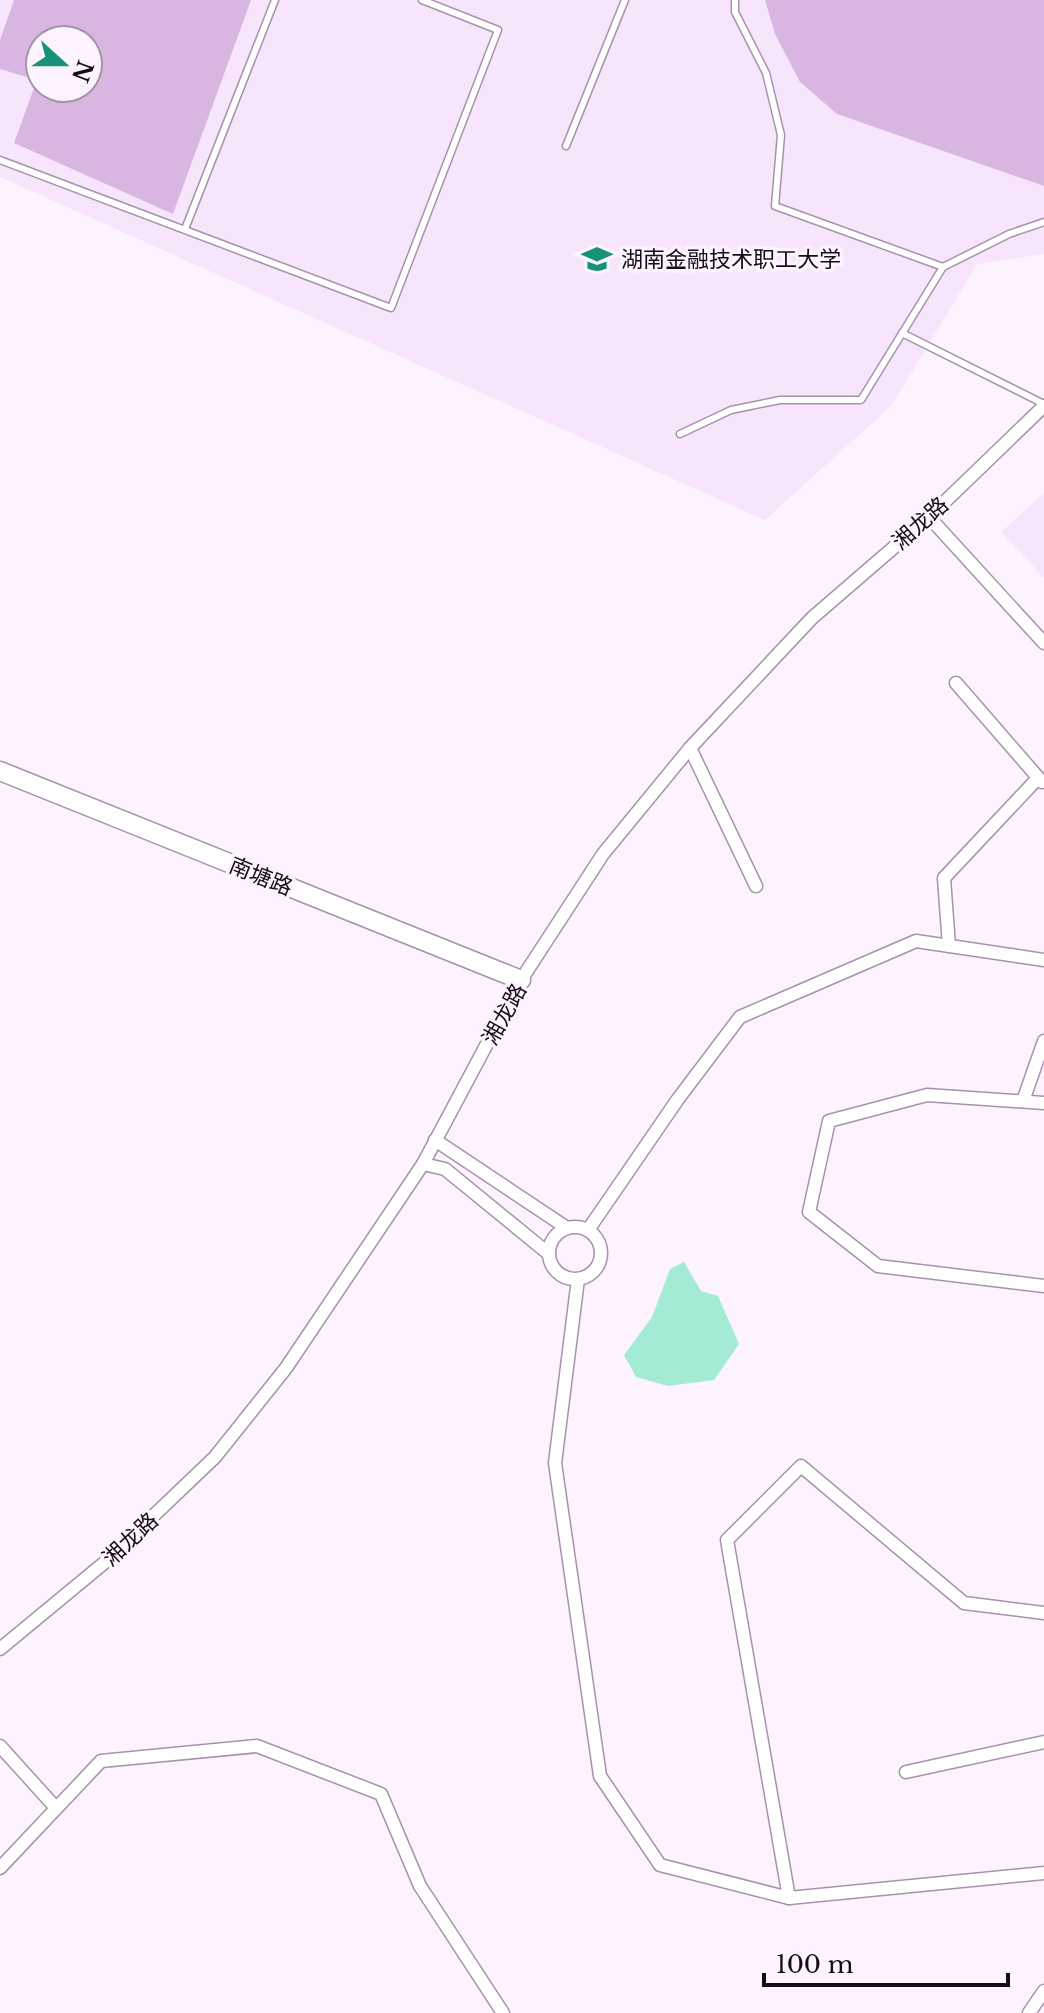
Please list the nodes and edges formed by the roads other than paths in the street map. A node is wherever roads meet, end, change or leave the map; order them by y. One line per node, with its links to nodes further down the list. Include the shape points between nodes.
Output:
1 (275, 0): 8 (lane)
2 (422, 0): 8 (lane, via 498,30 391,308)
3 (625, 0): 5 (lane)
4 (735, 0): 9 (lane, via 735,12 766,73 781,135 775,206)
5 (566, 146)
6 (0, 160): 8 (lane)
7 (1044, 222): 9 (lane)
8 (185, 229)
9 (943, 267): 10 (lane)
10 (902, 333): 11 (lane); 12 (lane, via 861,400 780,400 731,410)
11 (1044, 405): 13 (street, 湘龙路)
12 (680, 434)
13 (929, 517): 14 (street); 16 (street, 湘龙路, via 812,618)
14 (1044, 643)
15 (956, 683): 18 (street)
16 (690, 748): 19 (street); 22 (street, 湘龙路, via 603,854)
17 (0, 771): 22 (street, 南塘路)
18 (1041, 781): 20 (street, via 944,878)
19 (756, 886)
20 (949, 946): 21 (street); 29 (street, via 916,941 740,1017)
21 (1044, 960)
22 (521, 980): 26 (street, 湘龙路)
23 (1044, 1041): 24 (street)
24 (1023, 1101): 25 (street); 32 (street, via 927,1095 829,1121 809,1212 878,1266)
25 (1044, 1103)
26 (435, 1140): 27 (street, 湘龙路); 28 (street)
27 (423, 1164): 30 (street, via 445,1169); 34 (street, 湘龙路, via 286,1368 215,1457 104,1563)
28 (567, 1228): 29 (street); 30 (street, via 552,1240)
29 (588, 1230): 31 (street, via 599,1242 601,1259 591,1274)
30 (549, 1254): 31 (street, via 557,1273)
31 (578, 1279): 41 (street, via 555,1463 600,1776 660,1865)
32 (1044, 1286)
33 (1044, 1613): 41 (street, via 964,1603 801,1466 727,1540)
34 (0, 1649)
35 (1044, 1742): 37 (street)
36 (0, 1746): 38 (street)
37 (906, 1772)
38 (56, 1808): 39 (street); 43 (street, via 101,1761 257,1746 381,1794 420,1886)
39 (0, 1868)
40 (1044, 1873): 41 (street)
41 (789, 1898)
42 (1044, 1991): 44 (street)
43 (503, 2013)
44 (1029, 2013)

